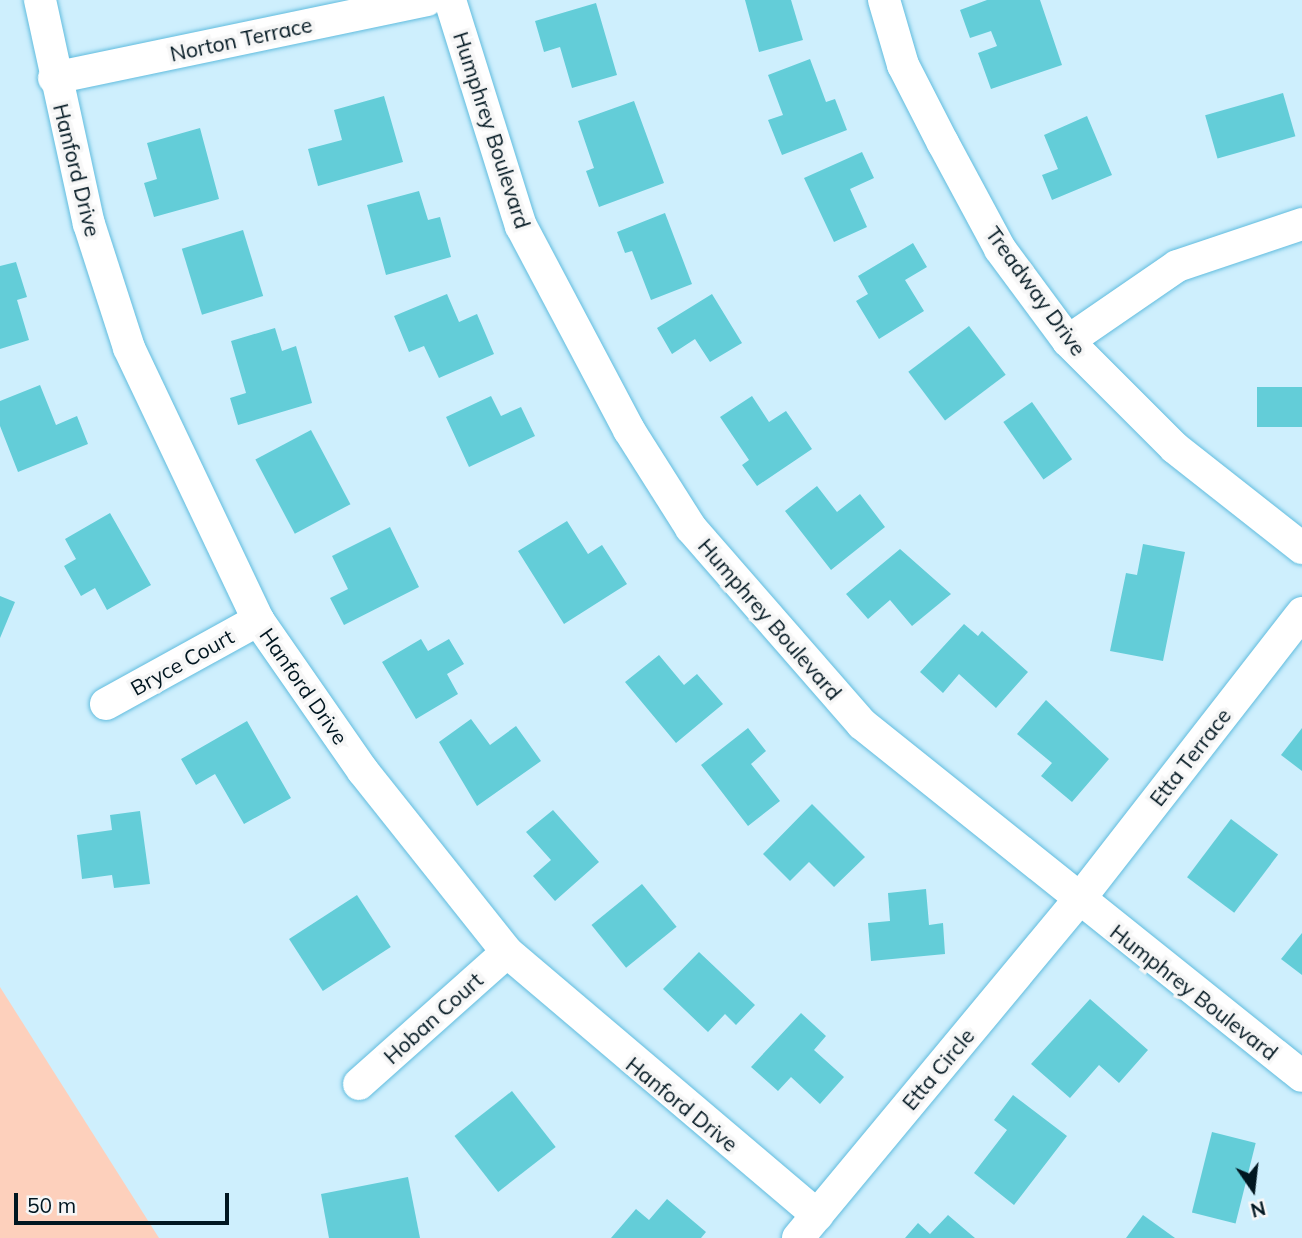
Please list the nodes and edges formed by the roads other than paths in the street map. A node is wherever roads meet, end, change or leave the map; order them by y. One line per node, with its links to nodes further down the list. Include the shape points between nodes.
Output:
1 (40, 0): 5 (street, Hanford Drive)
2 (427, 0): 5 (street, Norton Terrace)
3 (450, 0): 12 (street, Humphrey Boulevard, via 521,226 629,430 691,528 862,724)
4 (884, 0): 7 (street, Treadway Drive, via 904,65 949,155 1000,249)
5 (54, 78): 10 (street, Hanford Drive, via 89,224 129,348)
6 (1302, 224): 7 (street, via 1177,266)
7 (1068, 341): 8 (street, Treadway Drive, via 1175,448)
8 (1302, 548)
9 (1302, 613): 12 (street, Etta Terrace)
10 (258, 620): 11 (street, Bryce Court); 13 (street, Hanford Drive, via 363,771)
11 (106, 704)
12 (1078, 901): 14 (street, Humphrey Boulevard); 16 (street, Etta Circle)
13 (507, 952): 15 (street, Hoban Court); 16 (street, Hanford Drive)
14 (1302, 1076)
15 (359, 1084)
16 (808, 1226)

